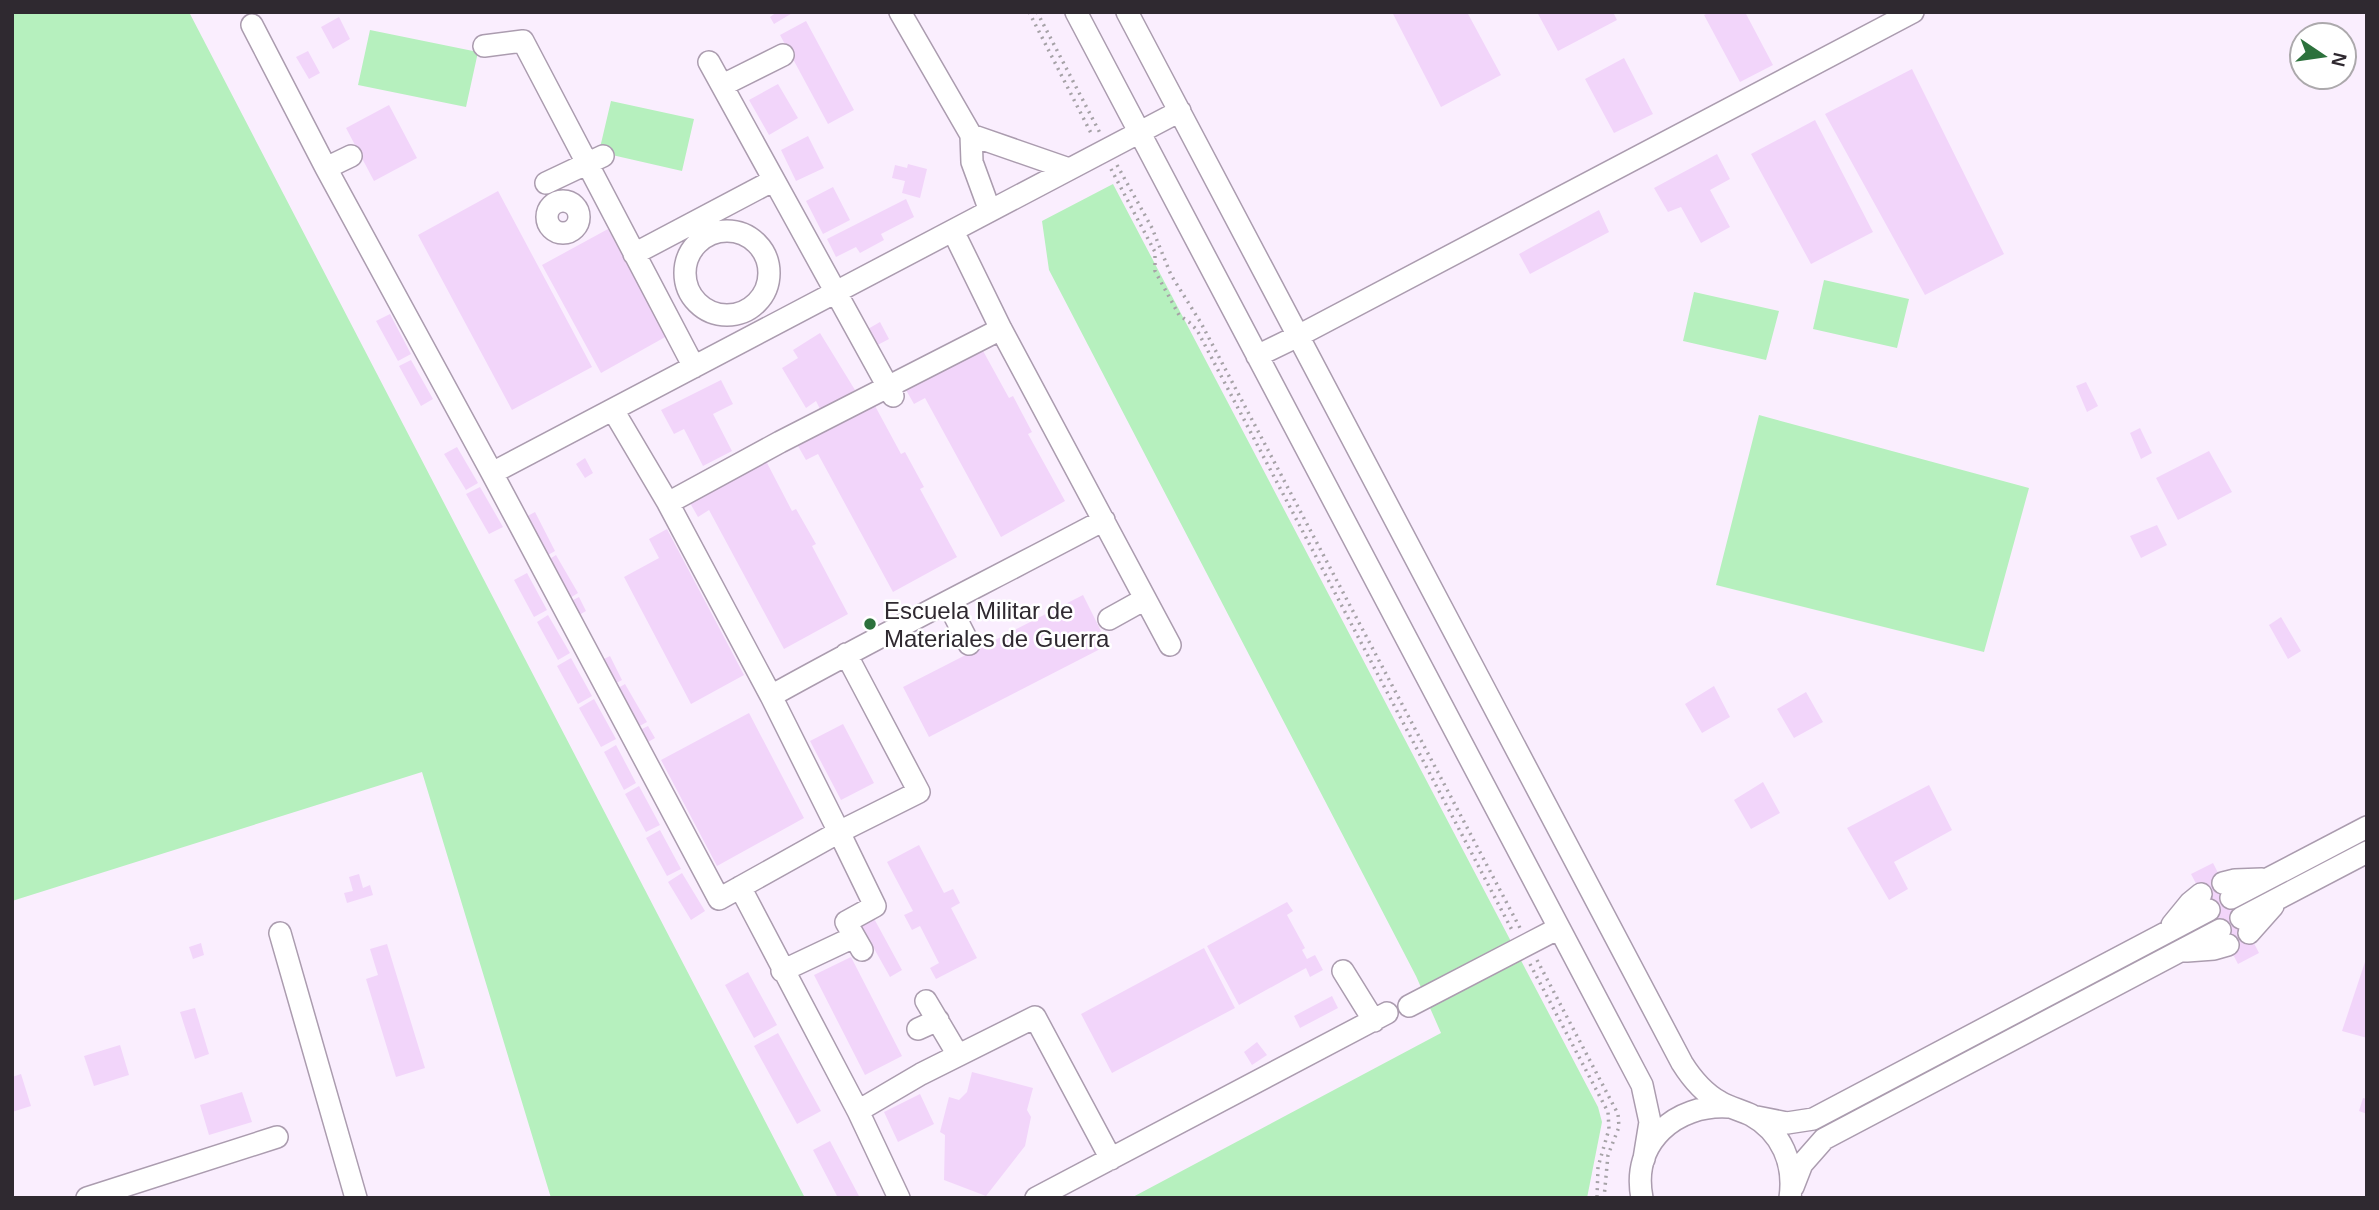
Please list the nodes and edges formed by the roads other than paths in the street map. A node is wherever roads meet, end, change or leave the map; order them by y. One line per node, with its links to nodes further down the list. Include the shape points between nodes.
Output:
1 (901, 12): 12 (street)
2 (1076, 12): 11 (street)
3 (1127, 12): 10 (street)
4 (1913, 12): 28 (street)
5 (252, 25): 15 (street)
6 (485, 46): 14 (street, via 523,41)
7 (783, 55): 9 (street)
8 (709, 62): 9 (street)
9 (723, 86): 17 (street)
10 (1180, 111): 11 (street); 28 (street)
11 (1139, 133): 16 (street); 29 (street)
12 (971, 135): 16 (street); 19 (street, via 972,162)
13 (351, 156): 15 (street)
14 (595, 160): 18 (street); 21 (street)
15 (326, 168): 33 (street)
16 (1069, 169): 19 (street)
17 (774, 180): 21 (street); 25 (street)
18 (546, 185)
19 (990, 211): 20 (street)
20 (953, 231): 25 (street); 27 (street)
21 (634, 254): 23 (street)
22 (686, 264): 23 (street); 24 (street, via 692,297 712,313 737,315 750,309); 24 (street, via 704,238 717,232 743,234 763,251 768,263)
23 (649, 283): 30 (street)
24 (767, 287): 26 (street)
25 (835, 292): 26 (street); 31 (street)
26 (785, 319): 30 (street)
27 (1001, 329): 31 (street); 35 (street)
28 (1298, 336): 29 (street); 61 (street, via 1682,1063 1706,1092)
29 (1257, 356): 50 (street)
30 (694, 367): 32 (street)
31 (890, 391): 34 (street)
32 (613, 410): 33 (street); 34 (street)
33 (492, 473): 46 (street, via 719,899)
34 (668, 503): 42 (street)
35 (1104, 520): 36 (street); 37 (street)
36 (1145, 599): 38 (street); 40 (street)
37 (948, 603): 39 (street); 41 (street)
38 (1109, 619)
39 (969, 644)
40 (1170, 645)
41 (846, 654): 42 (street); 44 (street, via 919,792)
42 (771, 696): 44 (street)
43 (2367, 827): 47 (street, via 2271,877)
44 (839, 832): 46 (street); 53 (street, via 875,906 846,922 858,943)
45 (2367, 852): 49 (street, via 2281,897)
46 (740, 887): 53 (street)
47 (2227, 891)
48 (2205, 902): 61 (street, via 2190,903 2161,935 1813,1119 1774,1122)
49 (2245, 926)
50 (1559, 928): 56 (street); 64 (street, via 1642,1085 1650,1122)
51 (279, 933): 67 (street)
52 (2224, 937): 65 (street, via 2214,949 2172,955 1824,1139 1802,1164)
53 (782, 971): 60 (street)
54 (1343, 971): 63 (street, via 1380,1017)
55 (926, 1001): 57 (street)
56 (1409, 1006)
57 (938, 1020): 58 (street); 59 (street)
58 (918, 1029)
59 (958, 1055): 60 (street, via 918,1068 892,1097); 63 (street, via 1035,1017)
60 (858, 1111): 68 (street)
61 (1740, 1111): 64 (street, via 1712,1106 1677,1117 1651,1142); 65 (street, via 1766,1125 1779,1139 1788,1157)
62 (276, 1137): 66 (street)
63 (1111, 1159): 69 (street)
64 (1642, 1165): 70 (street); 71 (street)
65 (1791, 1197)
66 (87, 1198)
67 (356, 1198)
68 (899, 1198)
69 (1036, 1198)
70 (1629, 1198)
71 (1642, 1198)

